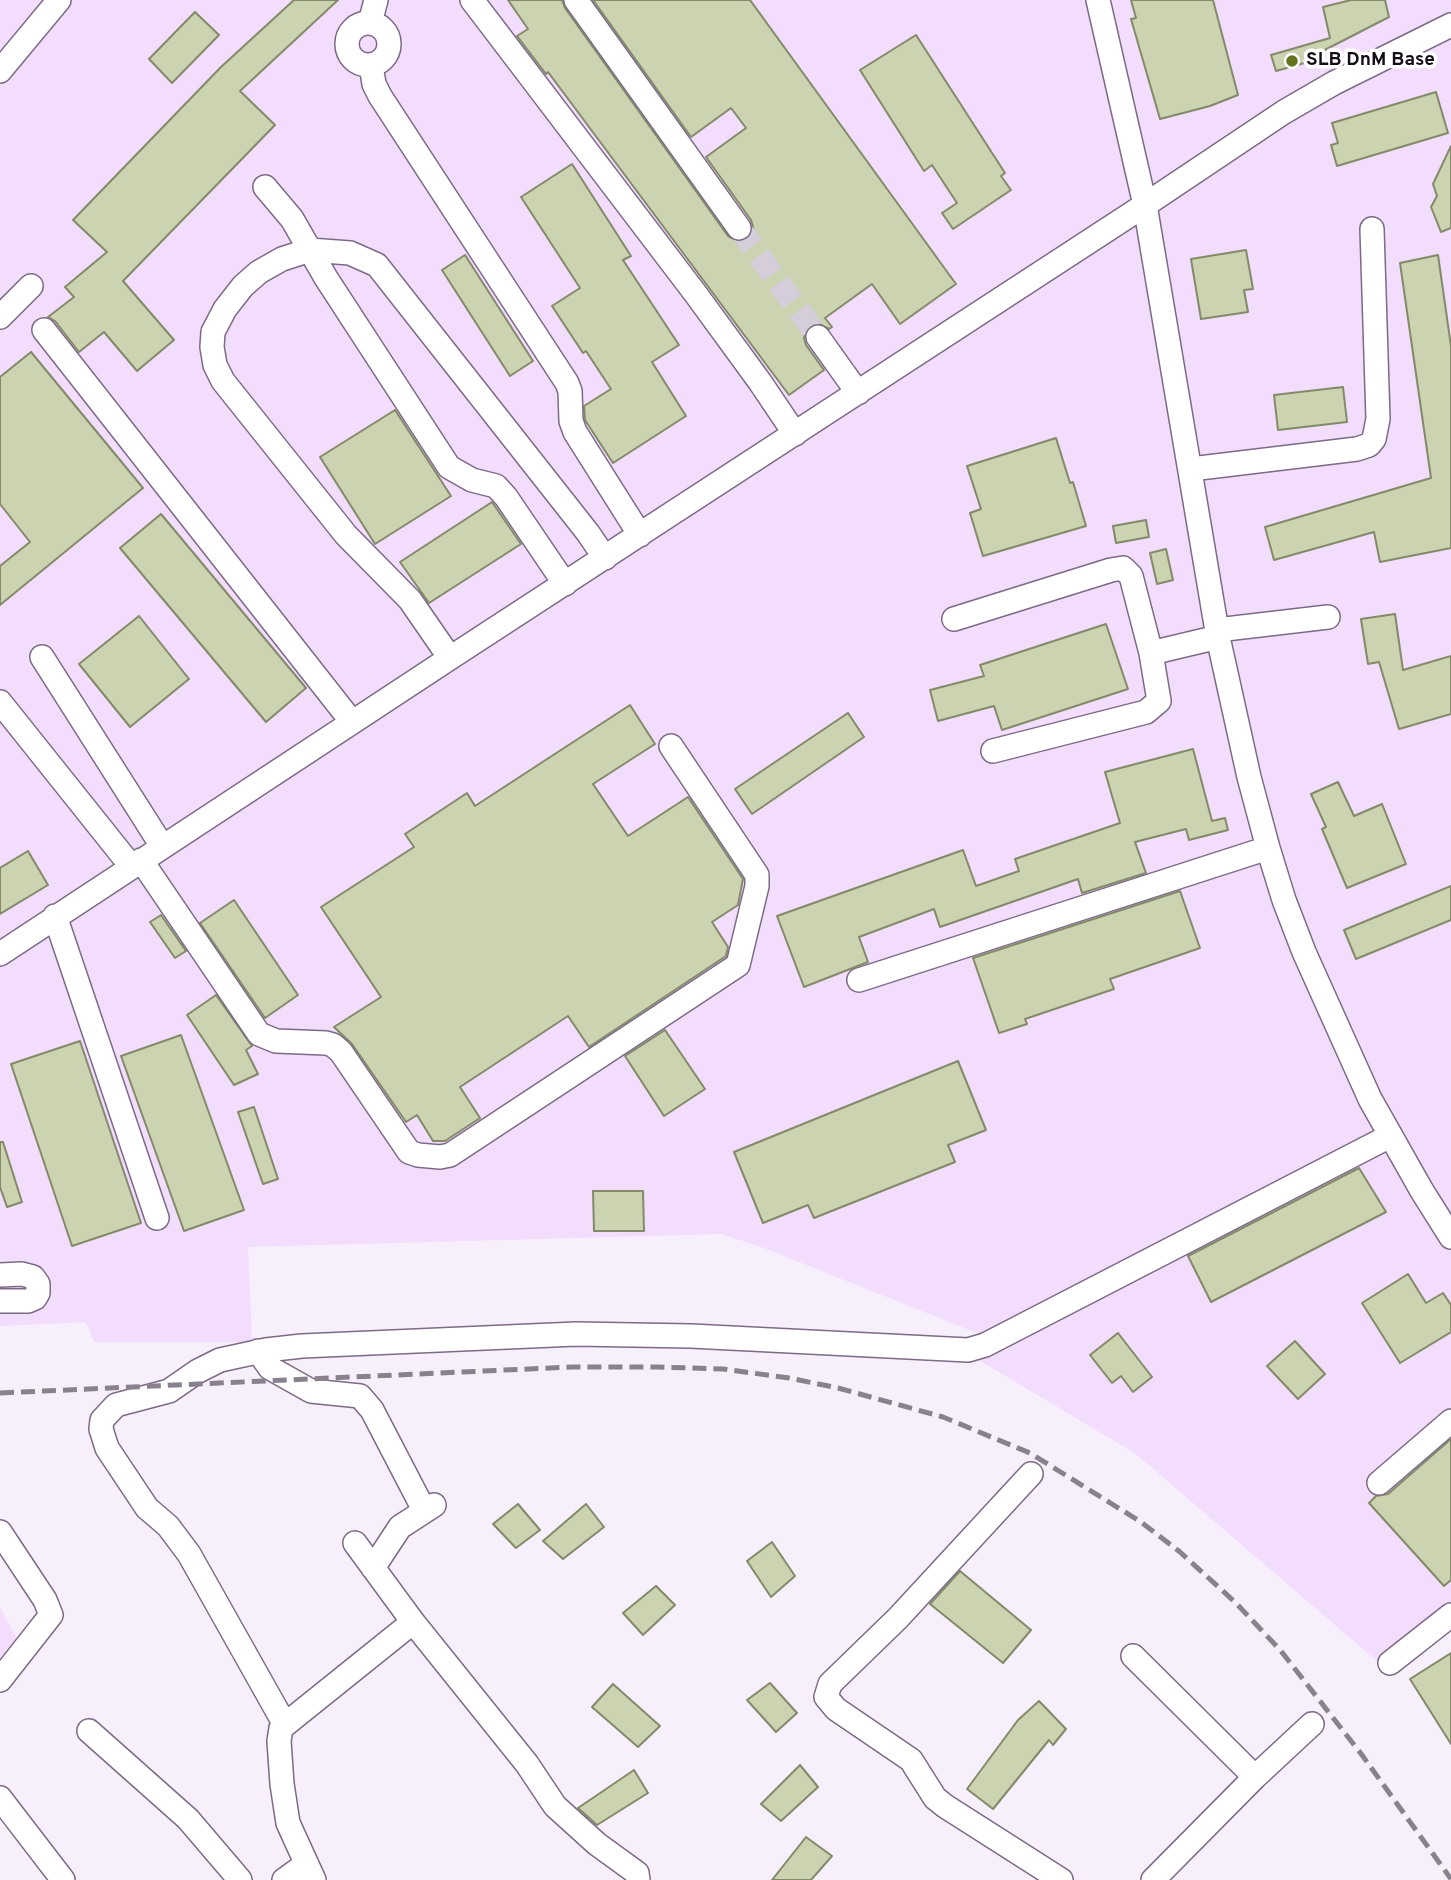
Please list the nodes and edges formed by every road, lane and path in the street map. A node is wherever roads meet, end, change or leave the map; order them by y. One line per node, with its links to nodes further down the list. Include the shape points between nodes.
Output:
1 (60, 0): 7 (street)
2 (376, 0): 20 (street, via 370,23 383,29 389,47 383,59 371,65 374,84 567,383 575,432)
3 (472, 0): 18 (street, via 711,315)
4 (576, 0): 10 (street)
5 (1098, 0): 9 (street)
6 (1451, 25): 9 (street, via 1284,112)
7 (0, 71)
8 (265, 187): 12 (street)
9 (1145, 205): 17 (street); 19 (street)
10 (739, 228)
11 (1373, 229): 19 (street, via 1378,419 1374,439 1357,449)
12 (310, 250): 21 (street, via 350,253 387,275); 22 (street, via 449,467 496,486); 28 (street, via 282,259 243,286 214,332 215,365 245,411 346,535 410,600)
13 (31, 286): 14 (street)
14 (0, 317)
15 (44, 330): 30 (street)
16 (818, 337): 17 (street)
17 (858, 393): 18 (street)
18 (795, 434): 20 (street)
19 (1191, 469): 25 (street)
20 (640, 535): 21 (street)
21 (605, 558): 22 (street)
22 (565, 584): 28 (street)
23 (1328, 617): 25 (street)
24 (954, 619): 26 (street, via 1123,568 1131,576)
25 (1217, 633): 26 (street); 34 (street)
26 (1151, 653): 32 (street, via 1159,701 1146,712)
27 (42, 657): 33 (street)
28 (450, 658): 30 (street)
29 (0, 702): 35 (street)
30 (352, 722): 33 (street)
31 (671, 746): 35 (street, via 757,875 738,965 450,1155 409,1152 333,1045 276,1041 259,1034)
32 (993, 751)
33 (162, 846): 35 (street)
34 (1268, 848): 38 (street); 39 (street, via 1304,952)
35 (136, 863): 36 (street)
36 (55, 916): 37 (street); 40 (street)
37 (0, 954)
38 (859, 980)
39 (1390, 1136): 41 (street); 44 (street, via 968,1350 576,1334 302,1346)
40 (157, 1218)
41 (1451, 1237)
42 (0, 1275): 43 (street, via 33,1277 38,1293 28,1301)
43 (0, 1301)
44 (258, 1352): 50 (street, via 271,1368 311,1391 360,1396 429,1507 400,1527); 56 (street, via 220,1360 169,1391 116,1405 102,1420 102,1429 107,1448 147,1508 189,1554)
45 (1451, 1421): 47 (street)
46 (1031, 1474): 66 (street, via 830,1684 826,1696 836,1709 911,1760 944,1806)
47 (1379, 1483)
48 (0, 1532): 55 (street, via 51,1615)
49 (355, 1543): 50 (street)
50 (373, 1568): 52 (street)
51 (1451, 1615): 54 (street)
52 (413, 1622): 56 (street); 65 (street, via 555,1806 637,1873)
53 (1133, 1656): 59 (street)
54 (1390, 1663)
55 (0, 1680)
56 (284, 1723): 61 (street, via 279,1741 288,1823)
57 (1312, 1724): 59 (street)
58 (89, 1731): 63 (street, via 188,1819)
59 (1255, 1777): 67 (street)
60 (0, 1798): 62 (street)
61 (310, 1872): 64 (street)
62 (63, 1880)
63 (240, 1880)
64 (284, 1880)
65 (638, 1880)
66 (1061, 1880)
67 (1153, 1880)

